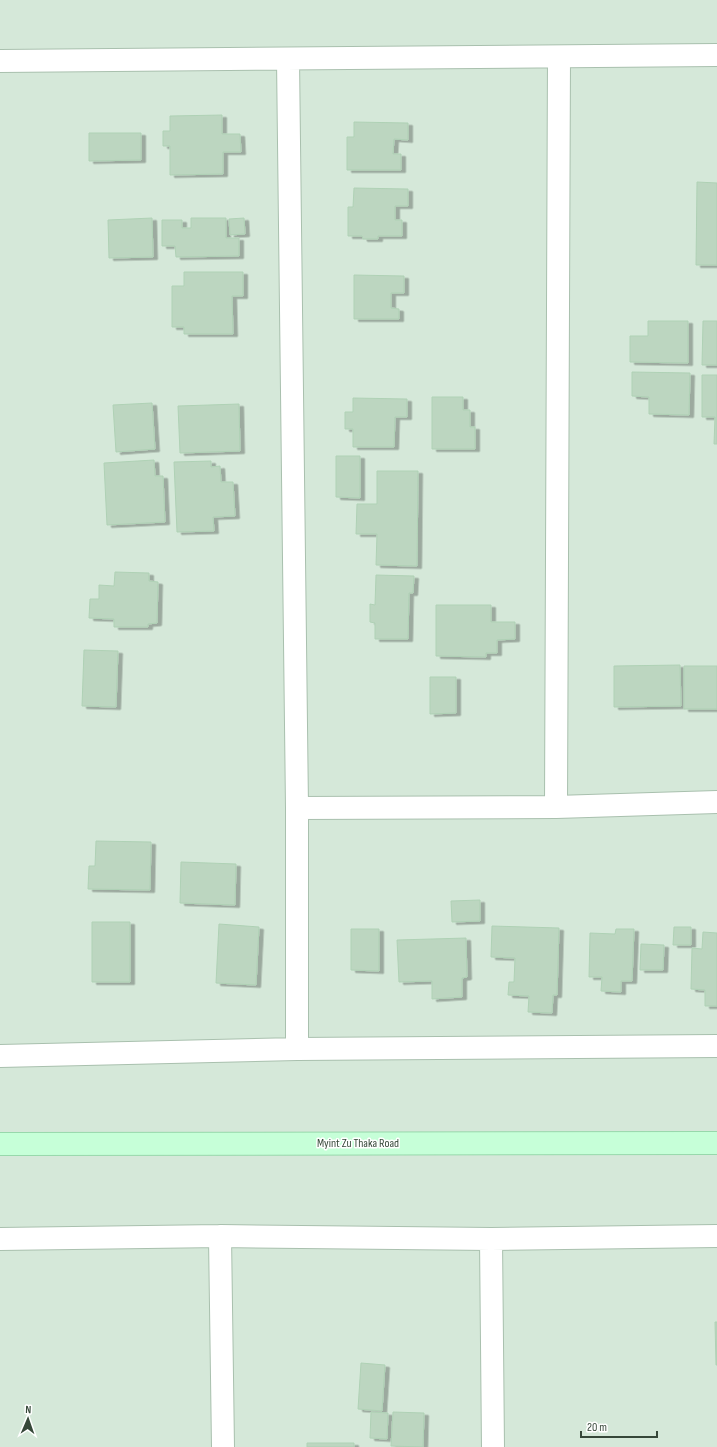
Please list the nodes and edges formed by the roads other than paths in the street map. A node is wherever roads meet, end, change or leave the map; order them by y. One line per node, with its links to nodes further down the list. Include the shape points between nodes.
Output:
1 (717, 55): 2 (street)
2 (559, 57): 3 (street); 6 (street)
3 (288, 58): 4 (street); 7 (street)
4 (0, 61)
5 (717, 802): 6 (street)
6 (556, 807): 7 (street)
7 (297, 808): 9 (street)
8 (717, 1046): 9 (street)
9 (297, 1049): 10 (street)
10 (0, 1056)
11 (717, 1143): 12 (street, Myint Zu Thaka Road)
12 (0, 1144)
13 (220, 1236): 15 (street); 16 (street); 17 (street)
14 (717, 1236): 16 (street)
15 (0, 1239)
16 (491, 1239): 18 (street)
17 (223, 1447)
18 (493, 1447)

